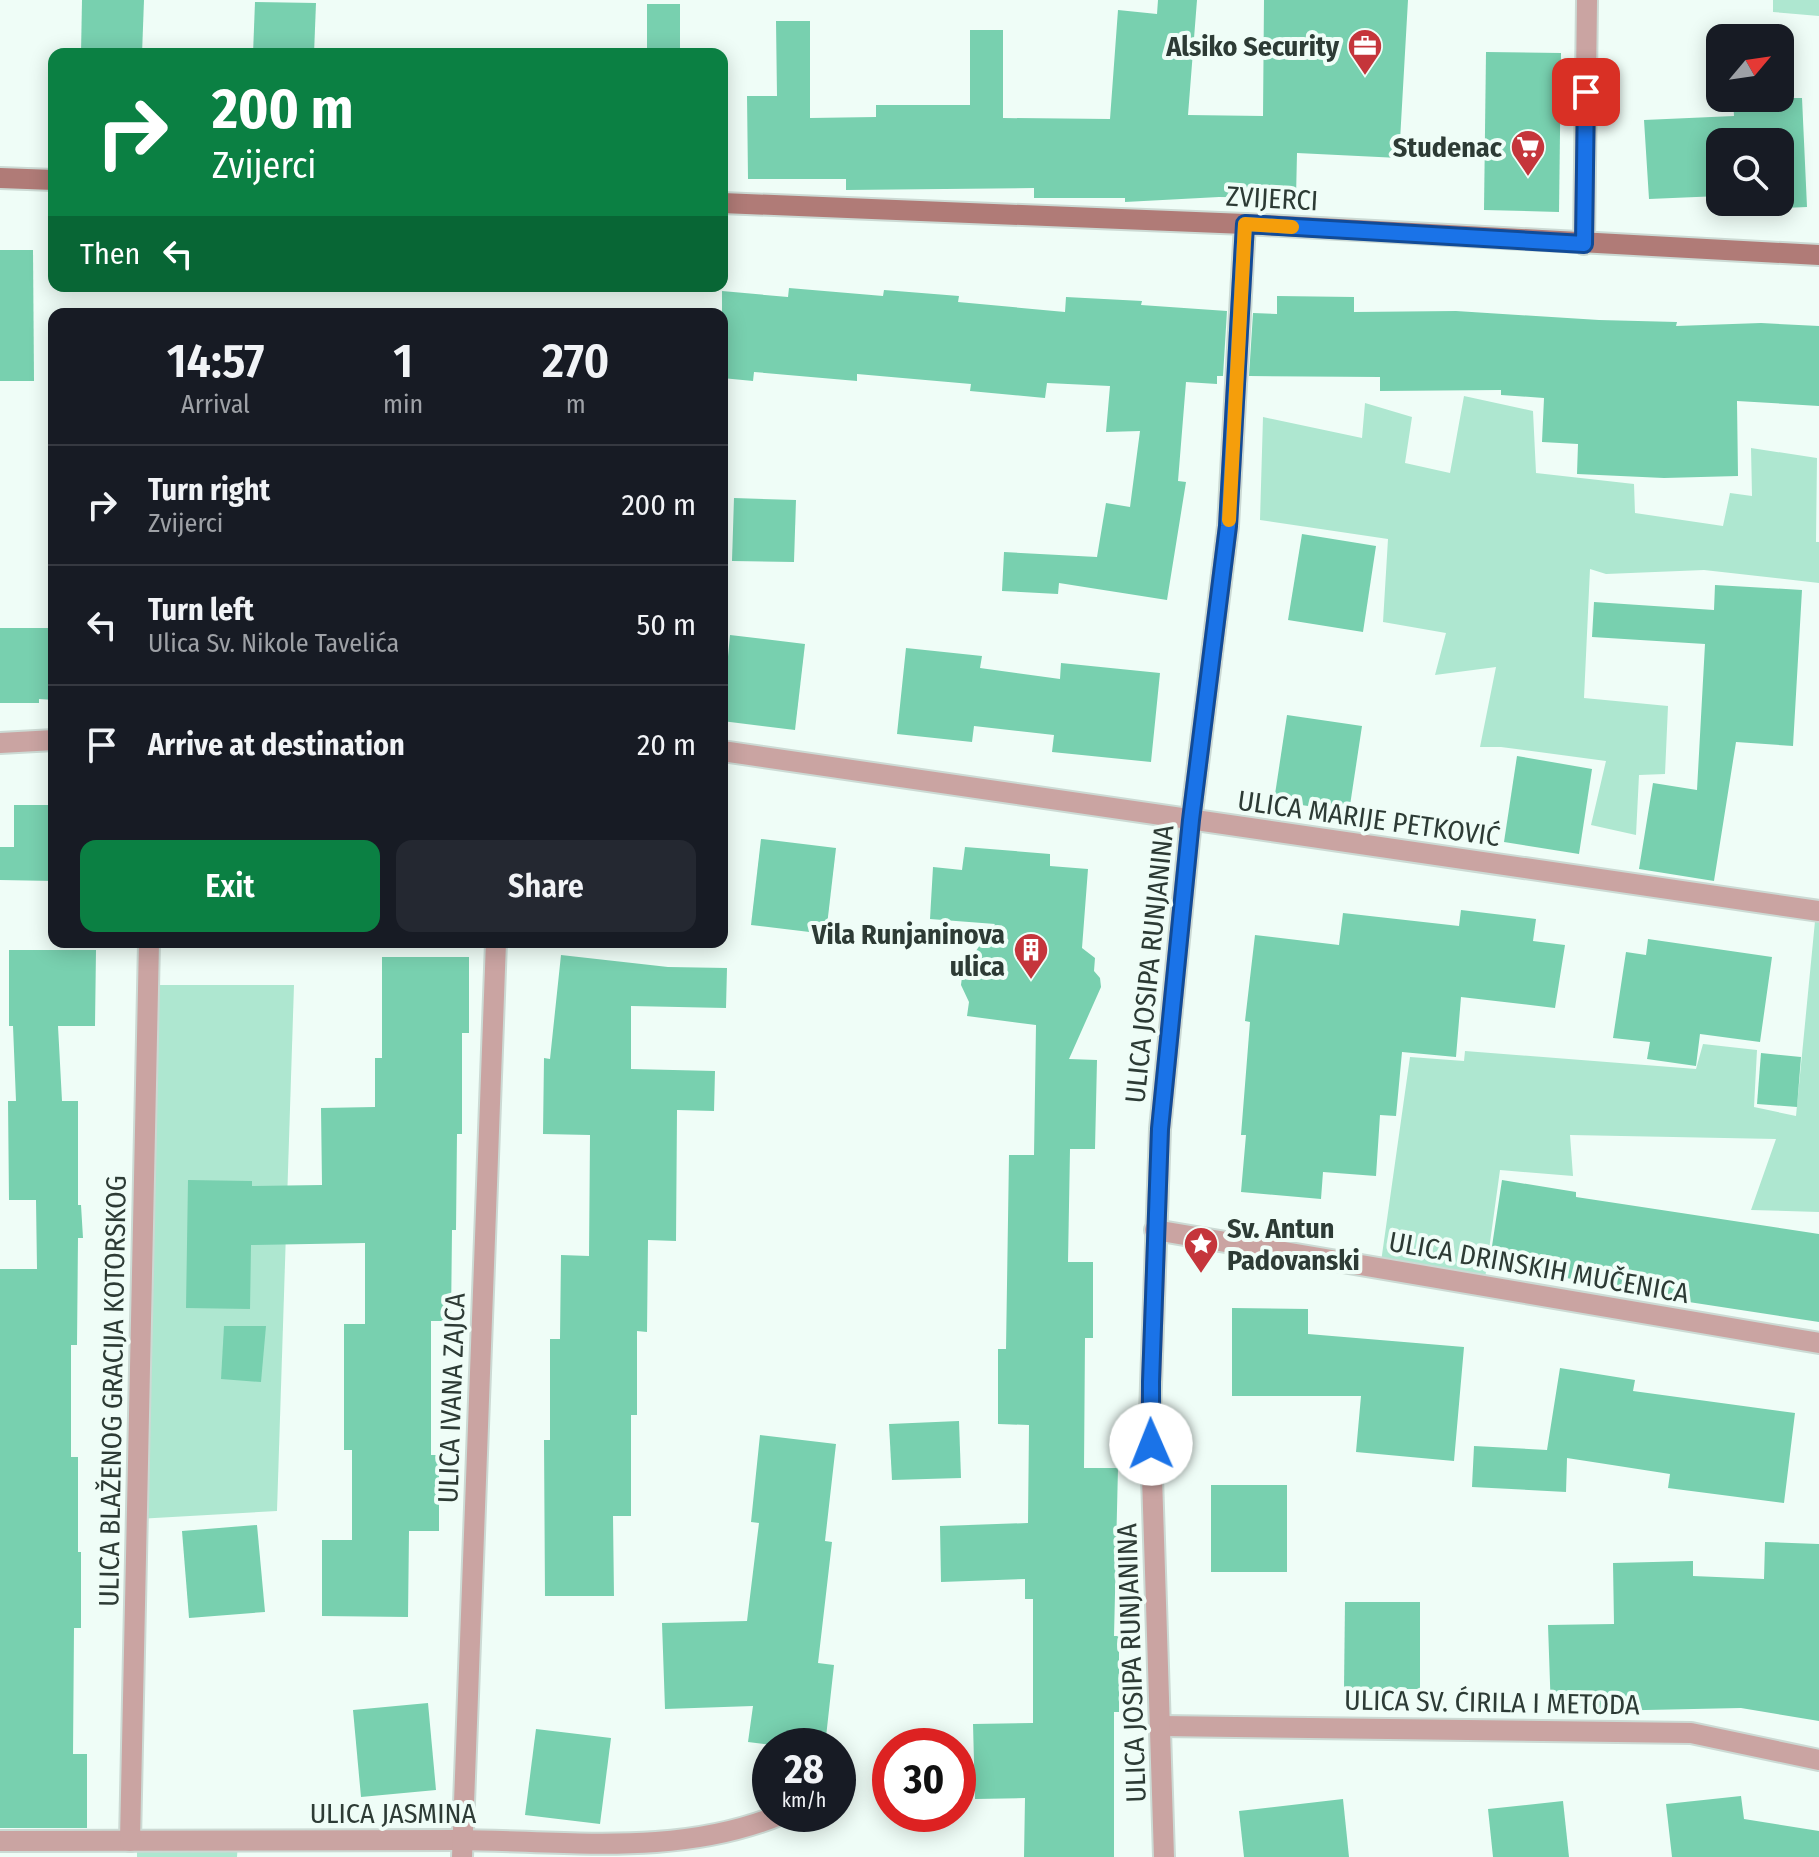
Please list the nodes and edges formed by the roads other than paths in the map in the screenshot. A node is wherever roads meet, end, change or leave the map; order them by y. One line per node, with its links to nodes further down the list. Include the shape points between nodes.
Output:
1 (1587, 0): 6 (street)
2 (0, 178): 3 (main road)
3 (48, 180)
4 (728, 203): 5 (main road, ZVIJERCI)
5 (1245, 224): 6 (main road, ZVIJERCI); 11 (street, ULICA JOSIPA RUNJANINA, via 1228,526)
6 (1584, 244): 7 (main road, ZVIJERCI)
7 (1819, 255)
8 (48, 740): 9 (street)
9 (0, 743)
10 (728, 752): 11 (street, ULICA MARIJE PETKOVIĆ)
11 (1191, 820): 12 (street, ULICA MARIJE PETKOVIĆ); 15 (street, ULICA JOSIPA RUNJANINA)
12 (1819, 911)
13 (149, 948): 21 (street, ULICA BLAŽENOG GRACIJA KOTORSKOG)
14 (496, 948): 22 (street, ULICA IVANA ZAJCA)
15 (1155, 1230): 16 (street, ULICA DRINSKIH MUČENICA); 17 (street, ULICA JOSIPA RUNJANINA, via 1150,1413)
16 (1819, 1343)
17 (1162, 1726): 18 (street, ULICA SV. ĆIRILA I METODA, via 1691,1733); 23 (street, ULICA JOSIPA RUNJANINA)
18 (1819, 1760)
19 (752, 1826): 22 (street, ULICA JASMINA, via 683,1842)
20 (0, 1841): 21 (street, ULICA JASMINA)
21 (130, 1841): 22 (street, ULICA JASMINA)
22 (462, 1849)
23 (1164, 1857)

